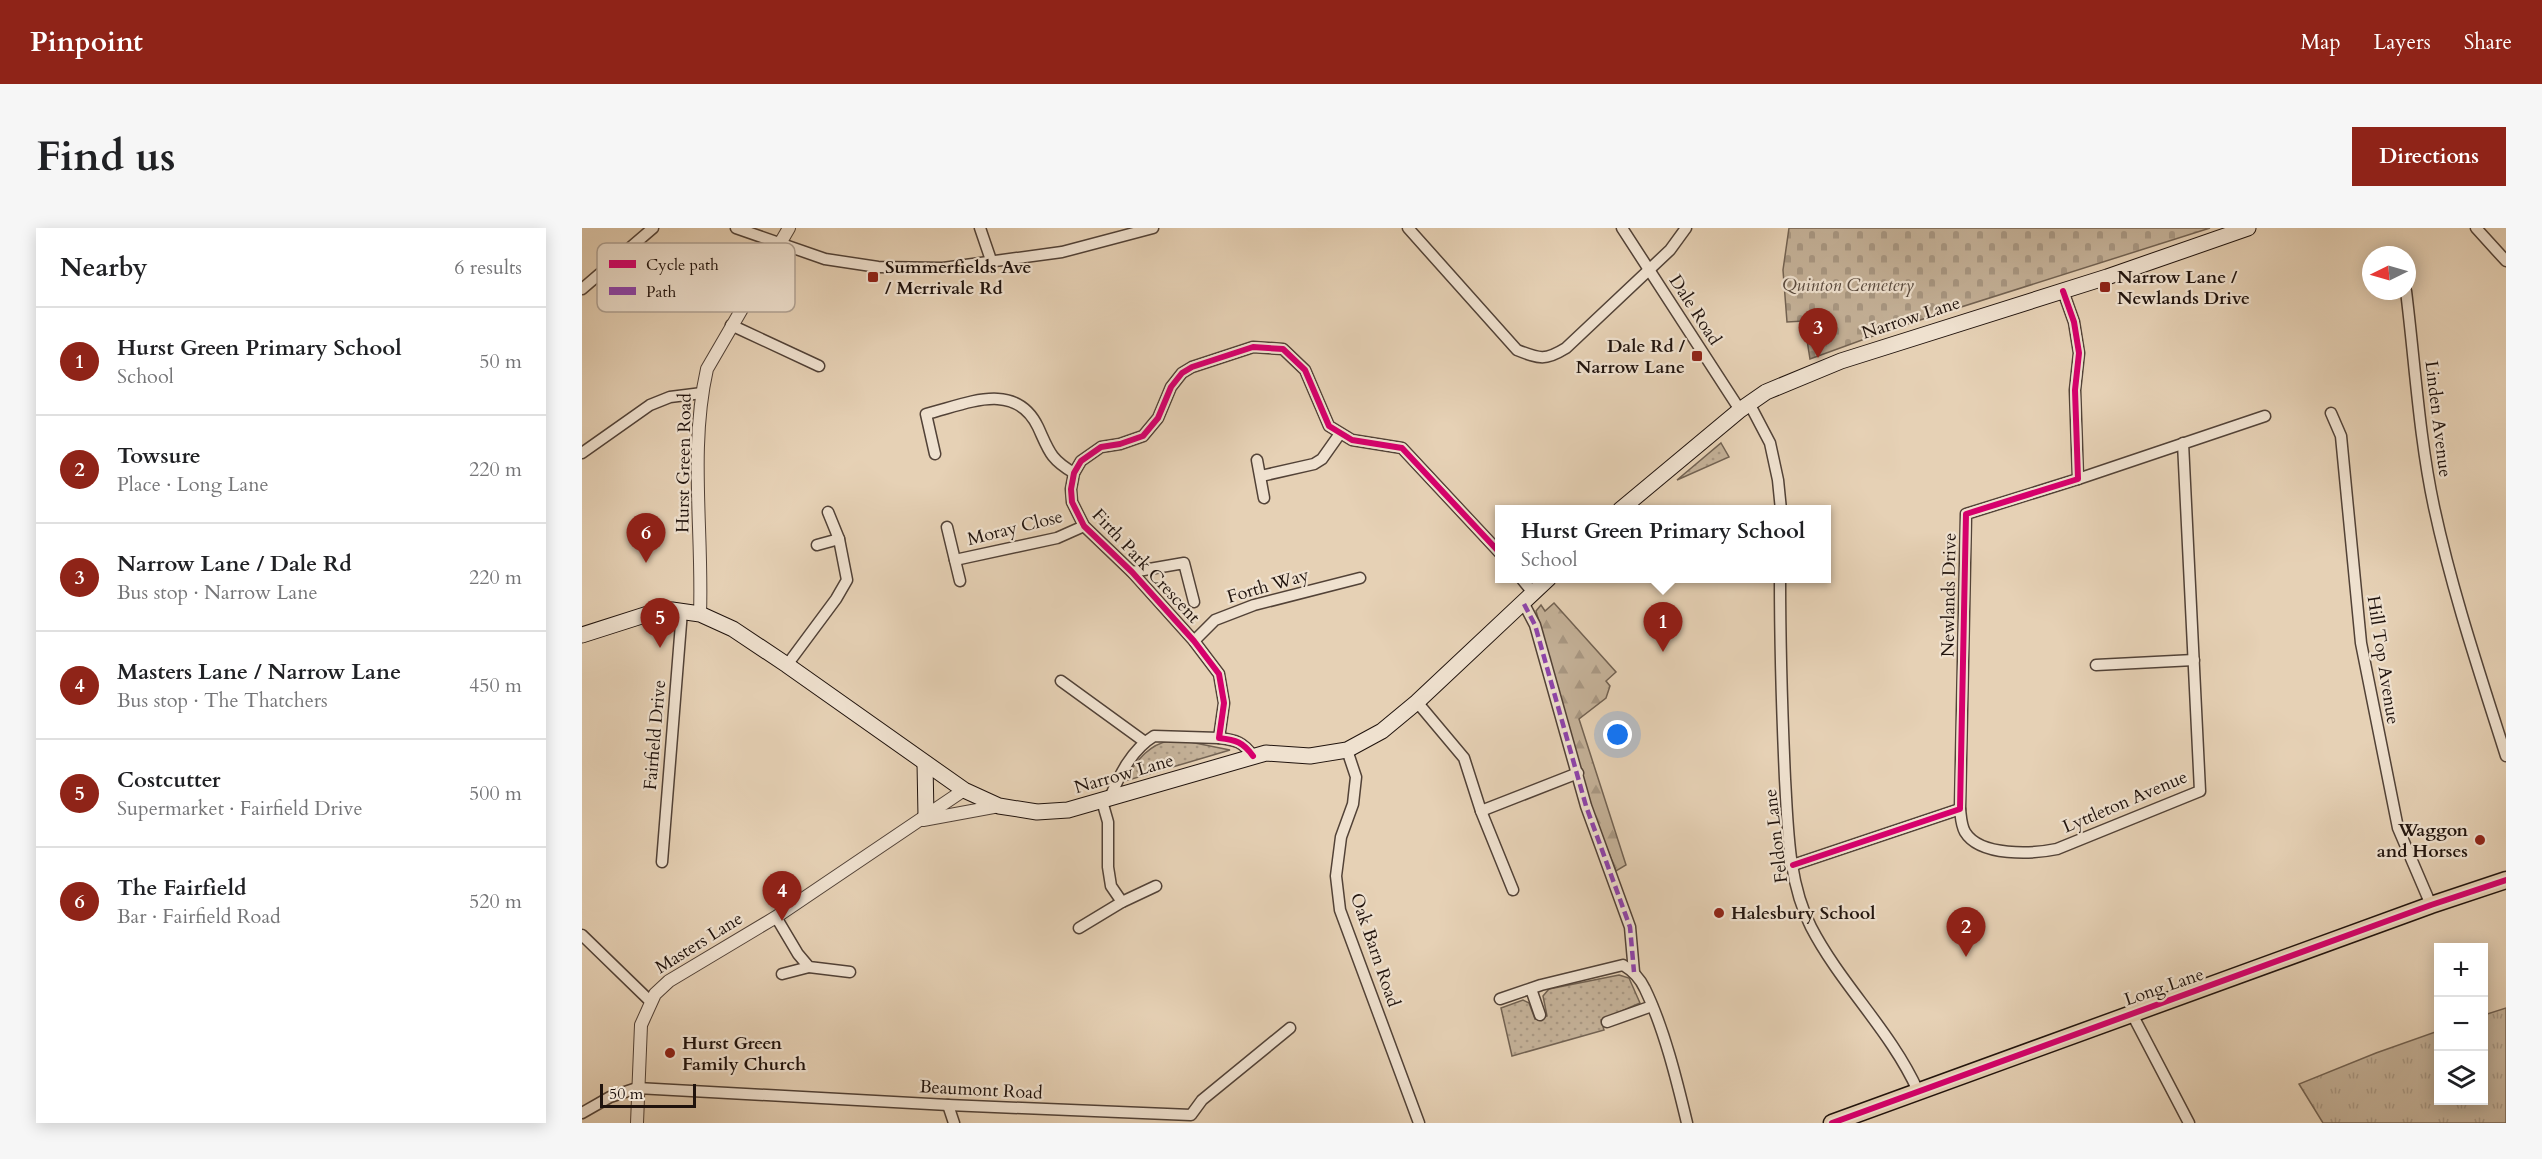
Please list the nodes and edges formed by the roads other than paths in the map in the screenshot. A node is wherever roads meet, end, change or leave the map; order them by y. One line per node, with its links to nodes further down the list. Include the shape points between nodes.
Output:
1 (653, 228): 11 (street)
2 (735, 228): 12 (street)
3 (789, 228): 12 (street, Hurst Green Road)
4 (980, 228): 15 (street)
5 (1153, 228): 15 (street, via 1086,247)
6 (1408, 228): 16 (street, via 1517,351 1537,357 1550,358 1566,348)
7 (1622, 228): 16 (street, Dale Road)
8 (1686, 228): 16 (street)
9 (2248, 228): 19 (main road, Narrow Lane)
10 (2476, 228): 14 (street)
11 (636, 243)
12 (780, 243)
13 (795, 249): 15 (street, via 825,260 878,267 943,268)
14 (2506, 261)
15 (992, 262)
16 (1650, 269): 25 (street, Dale Road)
17 (597, 276): 18 (street)
18 (582, 289)
19 (2063, 291): 25 (main road, Narrow Lane, via 1841,361 1766,392); 35 (street, via 2079,353 2075,390)
20 (2407, 300): 67 (street, Linden Avenue, via 2427,467 2444,549)
21 (739, 312): 22 (street, Hurst Green Road)
22 (731, 325): 23 (street); 24 (street, Hurst Green Road, via 707,369)
23 (819, 366)
24 (702, 393): 30 (street, via 650,405); 55 (street, Hurst Green Road)
25 (1744, 406): 37 (main road, Narrow Lane); 38 (street, via 1770,443)
26 (2331, 413): 82 (street, Hill Top Avenue, via 2341,436 2361,643 2390,797 2398,828)
27 (2265, 416): 29 (street)
28 (1340, 435): 33 (street, via 1329,426 1305,370 1295,358 1282,349 1253,347 1182,373 1171,387 1158,418 1143,436 1101,447 1081,461); 34 (street, via 1314,464); 44 (street, via 1402,448)
29 (2183, 443): 35 (street); 58 (street, Lyttleton Avenue)
30 (582, 453)
31 (935, 454): 33 (street, via 926,414 993,397 1007,399 1028,411 1050,455)
32 (1257, 460): 34 (street)
33 (1074, 473): 40 (street, Firth Park Crescent, via 1072,502)
34 (1261, 476): 36 (street)
35 (2078, 479): 73 (street, Newlands Drive, via 1966,514)
36 (1264, 498)
37 (1626, 505)
38 (1780, 505)
39 (828, 512): 42 (street)
40 (1083, 526): 45 (street, Moray Close, via 1057,538); 46 (street, Firth Park Crescent)
41 (947, 527): 45 (street, Moray Close)
42 (839, 539): 43 (street); 60 (street, via 847,580)
43 (817, 545)
44 (1495, 548)
45 (955, 560): 48 (street, Moray Close)
46 (1132, 572): 53 (street, Firth Park Crescent, via 1184,562); 57 (street, Firth Park Crescent)
47 (1360, 578): 57 (street, Forth Way, via 1254,605 1215,620)
48 (960, 581)
49 (1523, 583): 52 (street)
50 (1545, 583): 52 (main road, Narrow Lane)
51 (1780, 583): 77 (street, Feldon Lane, via 1782,727)
52 (1529, 599): 62 (main road, Narrow Lane); 69 (street)
53 (1194, 602)
54 (682, 611): 55 (main road, Narrow Lane); 56 (main road, Narrow Lane, via 654,612); 76 (street, Fairfield Drive)
55 (700, 614): 60 (main road, Narrow Lane, via 733,629)
56 (582, 635)
57 (1194, 641): 63 (street, Firth Park Crescent, via 1219,674 1224,703)
58 (2194, 660): 59 (street); 73 (street, Lyttleton Avenue, via 2200,791 2057,849 2036,853 1999,850 1974,841 1965,833)
59 (2096, 664)
60 (787, 665): 68 (main road, Narrow Lane)
61 (1061, 681): 64 (street)
62 (1417, 702): 65 (main road, Narrow Lane, via 1382,731); 74 (street, via 1464,758)
63 (1219, 738): 64 (street, via 1154,736); 66 (street, via 1236,740)
64 (1145, 742): 71 (street)
65 (1347, 750): 66 (main road, Narrow Lane, via 1310,756); 106 (street, Oak Barn Road, via 1356,777 1336,876 1340,910)
66 (1253, 756): 71 (main road, Narrow Lane)
67 (2506, 756)
68 (925, 763): 70 (main road, Narrow Lane); 75 (main road)
69 (1578, 773): 74 (street); 88 (street, via 1630,927)
70 (964, 790): 72 (main road, Narrow Lane); 75 (street, Masters Lane)
71 (1105, 800): 72 (main road, Narrow Lane, via 1068,810 1037,812); 81 (street, via 1111,886)
72 (999, 806): 75 (street)
73 (1960, 809): 77 (street)
74 (1481, 811): 80 (street)
75 (923, 818): 83 (street, Masters Lane)
76 (662, 862)
77 (1793, 865): 99 (street, Feldon Lane, via 1811,927 1907,1066)
78 (2506, 880): 82 (main road, Long Lane)
79 (1155, 886): 81 (street)
80 (1513, 890)
81 (1122, 902): 84 (street)
82 (2431, 905): 94 (main road, Long Lane)
83 (776, 916): 86 (street); 92 (street, Masters Lane, via 669,981)
84 (1079, 928)
85 (582, 935): 92 (street)
86 (809, 967): 87 (street); 89 (street)
87 (850, 972)
88 (1634, 972): 90 (street, via 1623,965); 93 (street)
89 (782, 974)
90 (1531, 989): 91 (street); 95 (street)
91 (1500, 999)
92 (651, 1002): 98 (street, Masters Lane, via 640,1025)
93 (1652, 1006): 96 (street); 107 (street)
94 (2132, 1014): 99 (main road, Long Lane); 108 (street)
95 (1540, 1015)
96 (1606, 1022)
97 (1290, 1028): 102 (street, Beaumont Road, via 1202,1100)
98 (637, 1088): 100 (street, Beaumont Road); 101 (street); 104 (street, Masters Lane)
99 (1918, 1091): 103 (main road, Long Lane)
100 (948, 1106): 102 (street, Beaumont Road); 105 (street)
101 (582, 1113)
102 (1193, 1119)
103 (1838, 1122)
104 (636, 1123)
105 (954, 1123)
106 (1419, 1123)
107 (1687, 1123)
108 (2189, 1123)

